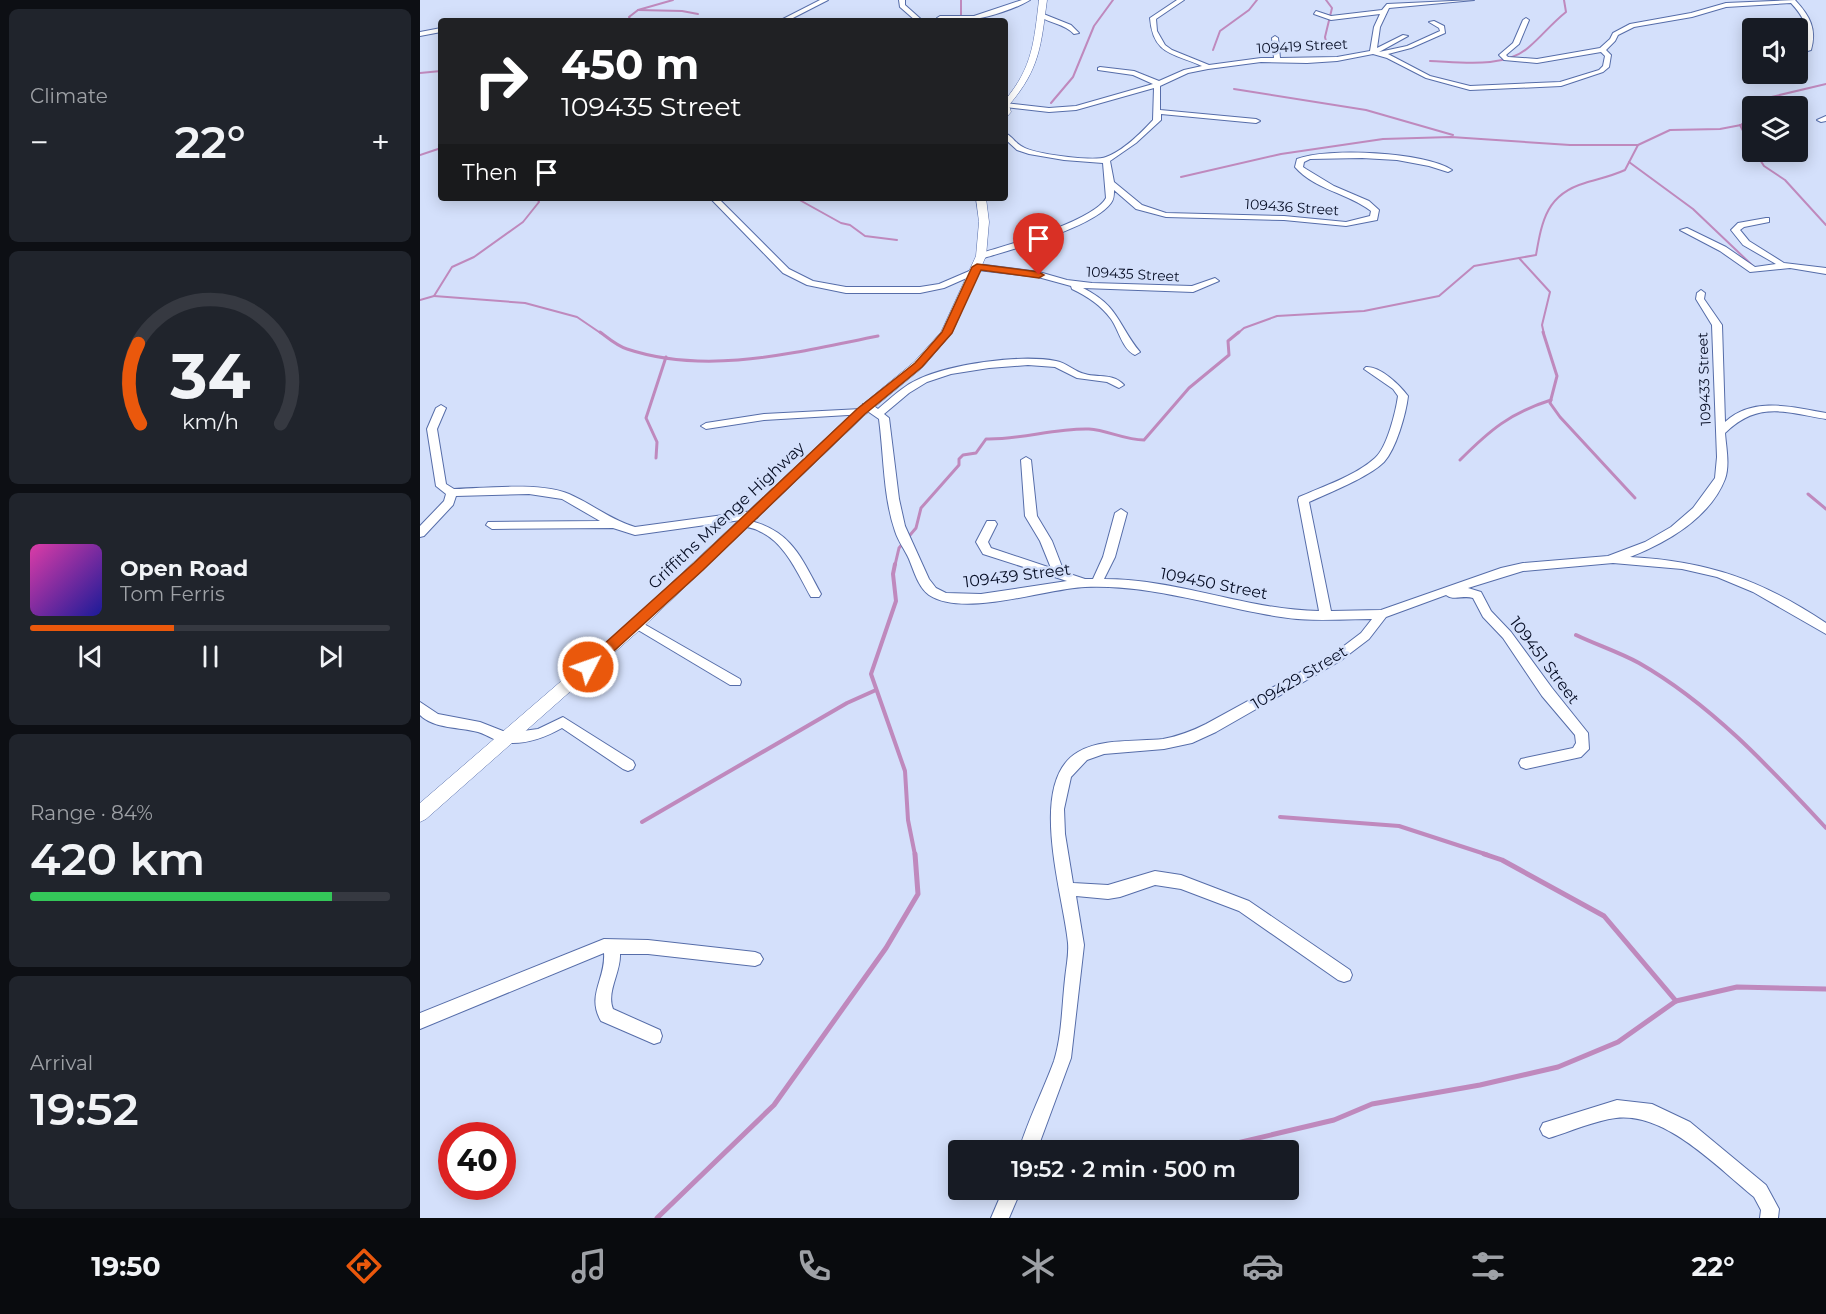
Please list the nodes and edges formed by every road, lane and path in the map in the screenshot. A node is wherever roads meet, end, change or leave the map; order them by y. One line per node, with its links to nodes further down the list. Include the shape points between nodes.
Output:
1 (825, 0): 13 (street)
2 (902, 0): 14 (street, via 902,6)
3 (999, 0): 9 (street)
4 (1027, 0): 9 (street)
5 (1043, 0): 12 (street)
6 (1182, 0): 28 (street, via 1154,17 1154,36 1174,54)
7 (1471, 0): 10 (street, via 1390,5)
8 (1793, 1): 23 (street, via 1810,20); 24 (street, via 1726,5 1632,25 1615,34)
9 (1015, 4): 15 (street)
10 (1383, 12): 11 (street, via 1331,18); 25 (street)
11 (1316, 13)
12 (1041, 15): 19 (street, via 1049,21 1065,23); 31 (street, via 1036,54 1021,86)
13 (788, 18)
14 (916, 18)
15 (966, 18)
16 (1526, 20): 24 (street, via 1516,44 1502,55 1506,59 1537,61)
17 (1432, 22): 26 (street, via 1442,27 1443,32)
18 (438, 31): 20 (street)
19 (1076, 33)
20 (420, 34)
21 (1405, 36): 25 (street)
22 (1275, 38): 27 (street)
23 (1808, 49)
24 (1602, 50): 26 (street, 109419 Street, via 1608,55 1601,71 1573,82 1532,87 1473,88 1428,77)
25 (1373, 52): 26 (street, 109419 Street); 27 (street, 109419 Street, via 1314,61)
26 (1382, 54)
27 (1277, 59): 28 (street, 109419 Street)
28 (1208, 67): 30 (street, 109419 Street, via 1186,71)
29 (1100, 69): 30 (street, via 1134,73)
30 (1158, 85): 32 (street, 109419 Street, via 1076,108 1049,110); 33 (street)
31 (1008, 100)
32 (1008, 103)
33 (1158, 112): 34 (street); 36 (street, via 1157,120 1142,136)
34 (1256, 121)
35 (1008, 139): 36 (street, via 1027,152)
36 (1106, 160): 38 (street)
37 (1448, 170): 38 (street, 109436 Street, via 1426,162 1379,157 1322,156 1300,161 1303,171 1375,210 1374,218 1346,224 1155,213 1131,202)
38 (1109, 182): 43 (street, via 1109,201 1090,215)
39 (717, 201): 43 (street, via 786,271 810,283 846,290 920,290 941,286)
40 (981, 201): 43 (street, Griffiths Mxenge Highway, via 984,231)
41 (1766, 220): 44 (street, via 1736,227 1736,233)
42 (1684, 230): 44 (street, via 1723,249 1753,270)
43 (978, 265): 47 (street, 109435 Street); 53 (street, Griffiths Mxenge Highway, via 946,333)
44 (1782, 267): 45 (street, via 1797,265)
45 (1826, 271)
46 (1215, 281): 47 (street, 109435 Street, via 1193,290)
47 (1066, 283): 49 (street, via 1101,301)
48 (1701, 293): 56 (street, 109433 Street, via 1700,299 1717,325)
49 (1135, 352)
50 (1369, 369): 70 (street, via 1403,396 1384,455 1351,478 1303,500)
51 (1119, 385): 53 (street, via 1110,379 1083,377 1053,363 1020,362 932,376)
52 (441, 408): 58 (street, via 432,429 441,486)
53 (869, 410): 55 (street, via 764,417); 60 (street, Griffiths Mxenge Highway); 67 (street, 109439 Street, via 884,418 899,527 921,577 931,590 944,598 975,600)
54 (1826, 416): 56 (street, via 1755,408 1738,415)
55 (706, 426)
56 (1719, 432): 65 (street, via 1720,478 1697,511 1676,530)
57 (1026, 460): 66 (street, via 1031,516)
58 (452, 494): 63 (street, via 529,490 565,496); 64 (street)
59 (1121, 513): 67 (street, via 1109,557)
60 (749, 519): 63 (street, via 635,531); 68 (street, via 768,530 792,554); 72 (street, Griffiths Mxenge Highway)
61 (991, 524): 66 (street, via 982,542 987,551)
62 (492, 525): 63 (street)
63 (615, 525)
64 (420, 533)
65 (1609, 560): 69 (street, via 1523,567 1481,577); 73 (street, via 1656,562 1701,570 1779,600)
66 (1059, 573): 67 (street)
67 (1090, 583): 70 (street, 109450 Street, via 1173,591 1288,614)
68 (815, 594)
69 (1417, 601): 71 (street); 77 (street, 109451 Street, via 1463,592 1477,595 1487,614 1581,734 1582,749 1576,753)
70 (1326, 614): 71 (street, 109450 Street)
71 (1382, 614): 80 (street, 109429 Street, via 1365,636 1336,658 1211,728 1164,744 1104,749 1082,756 1065,775 1057,808)
72 (637, 624): 74 (street); 76 (street, Griffiths Mxenge Highway)
73 (1826, 629)
74 (735, 682)
75 (420, 707): 76 (street, via 437,719 480,727)
76 (507, 738): 78 (street, via 540,734 563,722); 79 (street, Griffiths Mxenge Highway)
77 (1526, 764)
78 (628, 765)
79 (420, 814)
80 (1066, 889): 83 (street, via 1108,892 1155,878 1181,882 1244,906); 87 (street, 109429 Street, via 1076,945 1070,1017 1063,1058)
81 (611, 947): 82 (street, via 648,946); 84 (street, via 579,955); 85 (street, via 613,967 602,997 602,1009 607,1015)
82 (755, 959)
83 (1344, 975)
84 (420, 1021)
85 (654, 1036)
86 (1549, 1129): 90 (street, via 1617,1109 1652,1113 1684,1128 1760,1191 1770,1209)
87 (1032, 1140)
88 (1008, 1200): 89 (street)
89 (1000, 1218)
90 (1769, 1218)

